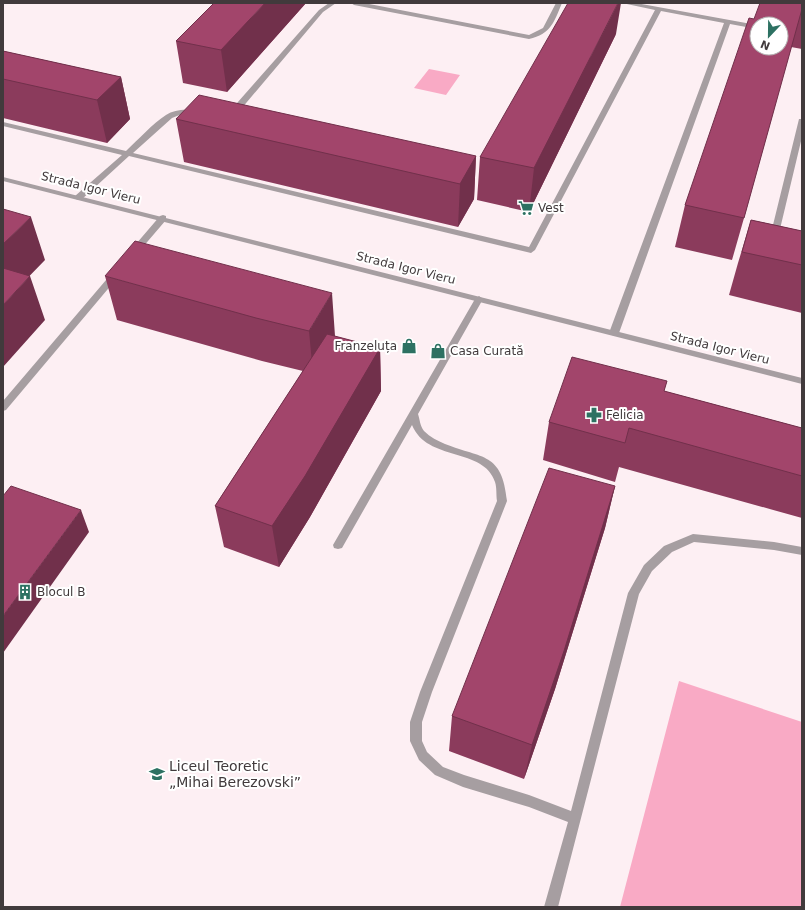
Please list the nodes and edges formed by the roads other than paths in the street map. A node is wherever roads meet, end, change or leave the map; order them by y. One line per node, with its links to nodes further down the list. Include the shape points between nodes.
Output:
1 (333, 3): 9 (street, via 321,11 228,119)
2 (354, 3): 3 (street, via 529,37 546,30)
3 (559, 3)
4 (625, 3): 5 (street)
5 (659, 9): 6 (street); 12 (street, via 531,250)
6 (728, 22): 7 (street); 18 (street)
7 (749, 26)
8 (200, 114): 12 (street, via 189,111 169,116)
9 (234, 121)
10 (802, 121): 16 (street, via 776,229 784,242)
11 (3, 124): 12 (street)
12 (127, 154): 14 (street)
13 (3, 179): 14 (street, Strada Igor Vieru)
14 (78, 198): 15 (street, Strada Igor Vieru)
15 (163, 218): 17 (street, Strada Igor Vieru); 20 (street)
16 (802, 253)
17 (479, 299): 18 (street, Strada Igor Vieru); 21 (street)
18 (614, 333): 19 (street, Strada Igor Vieru)
19 (802, 381)
20 (3, 407)
21 (414, 415): 22 (street); 24 (street, via 422,435 431,441 481,460 493,469 503,489 502,501 426,692 416,722 416,740 423,756 440,771)
22 (338, 545)
23 (802, 551): 24 (street, via 692,538 668,549 648,568 634,593)
24 (576, 819): 25 (street)
25 (551, 907)

